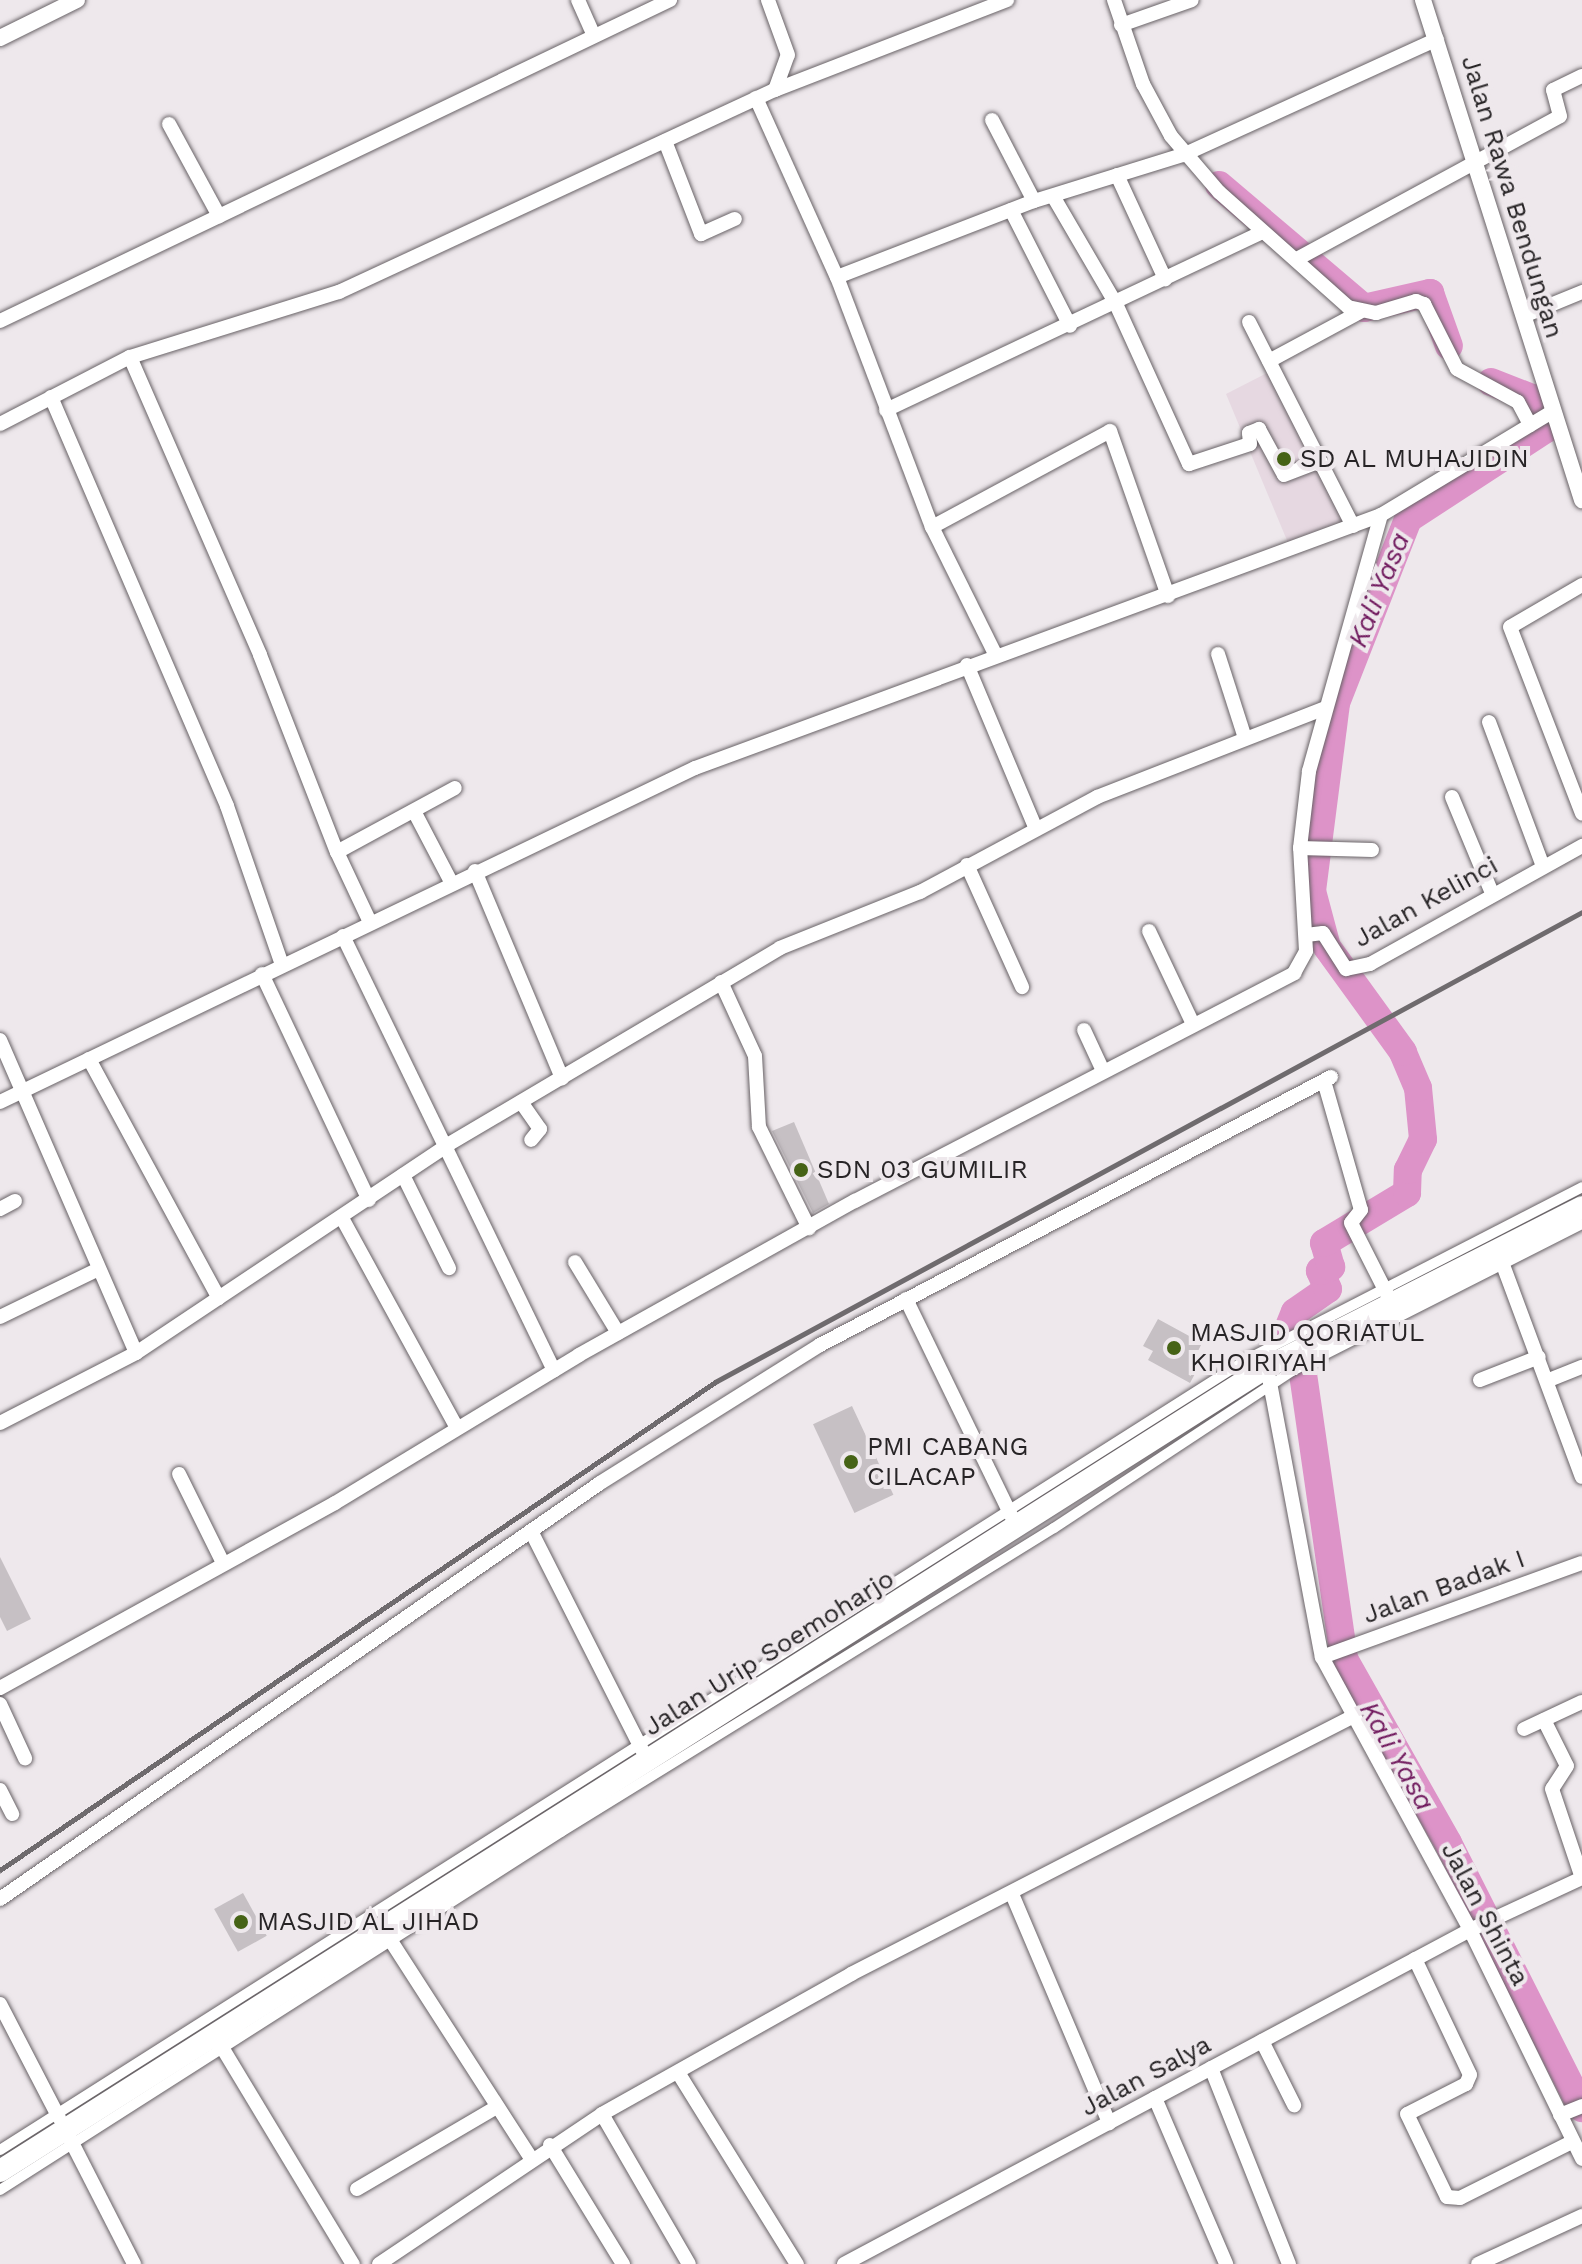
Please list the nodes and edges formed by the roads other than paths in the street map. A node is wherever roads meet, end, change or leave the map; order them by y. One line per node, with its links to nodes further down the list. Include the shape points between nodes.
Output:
1 (77, 0): 11 (street)
2 (578, 0): 10 (street)
3 (670, 0): 10 (street)
4 (768, 0): 14 (street, via 788,55)
5 (1007, 0): 14 (street)
6 (1114, 0): 9 (street)
7 (1192, 0): 9 (street)
8 (1423, 0): 12 (street, Jalan Rawa Bendungan)
9 (1127, 23): 19 (street, via 1143,84)
10 (594, 36): 25 (street)
11 (0, 38)
12 (1437, 39): 19 (street); 20 (street, Jalan Rawa Bendungan)
13 (1582, 76): 20 (street, via 1553,90 1560,116)
14 (775, 90): 15 (street)
15 (756, 98): 18 (street); 29 (street)
16 (992, 120): 23 (street)
17 (169, 124): 25 (street)
18 (665, 141): 26 (street, via 701,234); 38 (street, via 339,292)
19 (1190, 152): 21 (street); 27 (street)
20 (1476, 158): 28 (street); 34 (street, Jalan Rawa Bendungan)
21 (1117, 175): 22 (street); 30 (street)
22 (1053, 196): 23 (street); 32 (street)
23 (1034, 201): 24 (street)
24 (1011, 210): 29 (street); 37 (street)
25 (219, 216): 35 (street)
26 (735, 219)
27 (1262, 232): 28 (street); 30 (street)
28 (1303, 256): 33 (street, via 1333,295)
29 (837, 277): 41 (street)
30 (1165, 279): 32 (street)
31 (1582, 292): 34 (street)
32 (1116, 304): 37 (street); 45 (street, via 1189,464 1250,444 1249,433 1259,429 1284,475)
33 (1360, 312): 39 (street); 44 (street, via 1424,304 1457,369 1518,402)
34 (1526, 315): 42 (street, Jalan Rawa Bendungan)
35 (0, 321)
36 (1249, 322): 39 (street)
37 (1070, 326): 41 (street)
38 (130, 357): 40 (street); 66 (street, via 220,558)
39 (1269, 361): 45 (street)
40 (51, 397): 43 (street); 76 (street, via 227,806)
41 (886, 410): 49 (street)
42 (1548, 414): 44 (street); 46 (street, Jalan Rawa Bendungan)
43 (0, 424)
44 (1530, 425): 47 (street)
45 (1320, 461): 48 (street)
46 (1582, 500)
47 (1381, 515): 48 (street); 55 (street)
48 (1353, 526): 51 (street)
49 (932, 527): 51 (street, via 1110,431); 52 (street)
50 (1582, 585): 61 (street, via 1524,613 1510,629)
51 (1168, 596): 52 (street)
52 (995, 654): 54 (street)
53 (1218, 654): 57 (street)
54 (967, 665): 62 (street); 69 (street, via 695,768)
55 (1323, 709): 57 (street); 64 (street)
56 (1489, 722): 67 (street)
57 (1244, 735): 62 (street)
58 (455, 788): 60 (street)
59 (1452, 797): 71 (street)
60 (415, 813): 66 (street); 70 (street)
61 (1582, 814)
62 (1033, 822): 68 (street)
63 (1582, 846): 67 (street, Jalan Kelinci)
64 (1303, 848): 65 (street); 74 (street)
65 (1372, 850)
66 (337, 852): 72 (street)
67 (1542, 864): 71 (street, Jalan Kelinci)
68 (967, 865): 78 (street, via 898,902 791,942); 79 (street)
69 (475, 871): 70 (street); 85 (street)
70 (451, 882): 72 (street)
71 (1492, 893): 74 (street, Jalan Kelinci, via 1382,959 1353,970)
72 (370, 922): 75 (street)
73 (1149, 931): 80 (street)
74 (1312, 934): 80 (street, via 1294,973)
75 (343, 936): 76 (street); 90 (street)
76 (282, 965): 77 (street)
77 (262, 974): 83 (street); 94 (street)
78 (721, 982): 85 (street); 100 (street, via 757,1061 759,1127)
79 (1022, 987)
80 (1193, 1024): 84 (street)
81 (1084, 1030): 84 (street)
82 (0, 1040): 86 (street)
83 (89, 1059): 86 (street); 106 (street)
84 (1103, 1071): 100 (street)
85 (562, 1078): 88 (street)
86 (19, 1092): 87 (street); 104 (street)
87 (0, 1102)
88 (521, 1102): 89 (street, via 540,1129); 90 (street)
89 (531, 1140)
90 (449, 1144): 91 (street); 113 (street)
91 (403, 1175): 94 (street); 103 (street)
92 (1582, 1187): 105 (street)
93 (1582, 1196): 105 (highway, Jalan Urip Soemoharjo)
94 (369, 1200): 98 (street)
95 (15, 1201): 97 (street)
96 (1582, 1207): 101 (highway, Jalan Urip Soemoharjo)
97 (0, 1209)
98 (342, 1218): 106 (street); 118 (street)
99 (1582, 1224): 101 (street)
100 (809, 1228): 109 (street)
101 (1502, 1256): 111 (street); 114 (highway, Jalan Urip Soemoharjo)
102 (575, 1262): 109 (street)
103 (449, 1268)
104 (97, 1270): 108 (street); 110 (street)
105 (1385, 1292): 107 (street, via 1352,1225 1361,1210 1327,1079); 122 (highway, Jalan Urip Soemoharjo, via 1266,1357)
106 (219, 1298): 110 (street)
107 (906, 1299): 122 (street); 123 (street, via 807,1353)
108 (0, 1317)
109 (618, 1333): 113 (street)
110 (136, 1353): 117 (street)
111 (1539, 1357): 115 (street); 116 (street)
112 (1582, 1367): 116 (street)
113 (554, 1370): 118 (street)
114 (1269, 1376): 124 (highway, Jalan Urip Soemoharjo); 127 (street, Jalan Shinta); 142 (street, via 1027,1545)
115 (1480, 1380)
116 (1549, 1380): 119 (street)
117 (0, 1423)
118 (456, 1426): 125 (street, via 335,1503)
119 (1579, 1459): 121 (street)
120 (179, 1474): 125 (street)
121 (1582, 1477)
122 (1011, 1514): 124 (highway, Jalan Urip Soemoharjo); 134 (street)
123 (531, 1531): 134 (street); 140 (street)
124 (976, 1547): 134 (highway, Jalan Urip Soemoharjo); 142 (highway, Jalan Urip Soemoharjo)
125 (223, 1563): 128 (street)
126 (1582, 1563): 127 (street, Jalan Badak I)
127 (1322, 1657): 131 (street, Jalan Shinta)
128 (0, 1688)
129 (1582, 1702): 132 (street)
130 (0, 1704): 135 (street)
131 (1352, 1717): 139 (street); 141 (street, Jalan Shinta)
132 (1544, 1720): 133 (street); 138 (street, via 1567,1766 1552,1789)
133 (1524, 1729)
134 (640, 1746): 156 (highway, Jalan Urip Soemoharjo)
135 (25, 1758)
136 (0, 1790): 137 (street)
137 (12, 1814)
138 (1582, 1878): 141 (street, Jalan Salya)
139 (1012, 1894): 148 (street, via 851,1974); 155 (street)
140 (0, 1899)
141 (1475, 1928): 143 (street, Jalan Salya); 154 (street, Jalan Shinta)
142 (389, 1933): 145 (highway, Jalan Urip Soemoharjo); 152 (street)
143 (1415, 1959): 146 (street, Jalan Salya); 157 (street, via 1470,2075 1466,2084 1407,2114 1447,2197 1460,2198)
144 (0, 2004): 156 (street)
145 (218, 2041): 156 (highway, Jalan Urip Soemoharjo); 168 (street)
146 (1262, 2041): 147 (street, Jalan Salya); 150 (street)
147 (1211, 2068): 149 (street, Jalan Salya); 175 (street)
148 (679, 2074): 153 (street); 172 (street)
149 (1155, 2098): 155 (street, Jalan Salya); 174 (street)
150 (1294, 2105)
151 (1582, 2106): 154 (street)
152 (495, 2108): 161 (street); 164 (street)
153 (602, 2114): 158 (street); 171 (street)
154 (1561, 2115): 157 (street, Jalan Shinta)
155 (1109, 2123): 173 (street, Jalan Salya)
156 (61, 2126): 159 (street); 160 (highway, Jalan Urip Soemoharjo); 163 (highway, Jalan Urip Soemoharjo); 165 (street); 167 (street)
157 (1572, 2142): 162 (street, Jalan Shinta)
158 (550, 2145): 161 (street); 170 (street)
159 (0, 2150)
160 (0, 2157)
161 (531, 2158): 169 (street)
162 (1582, 2159)
163 (0, 2171)
164 (357, 2189)
165 (0, 2190)
166 (1582, 2216): 176 (street)
167 (134, 2264)
168 (353, 2264)
169 (379, 2264)
170 (623, 2264)
171 (689, 2264)
172 (797, 2264)
173 (846, 2264)
174 (1226, 2264)
175 (1289, 2264)
176 (1478, 2264)

